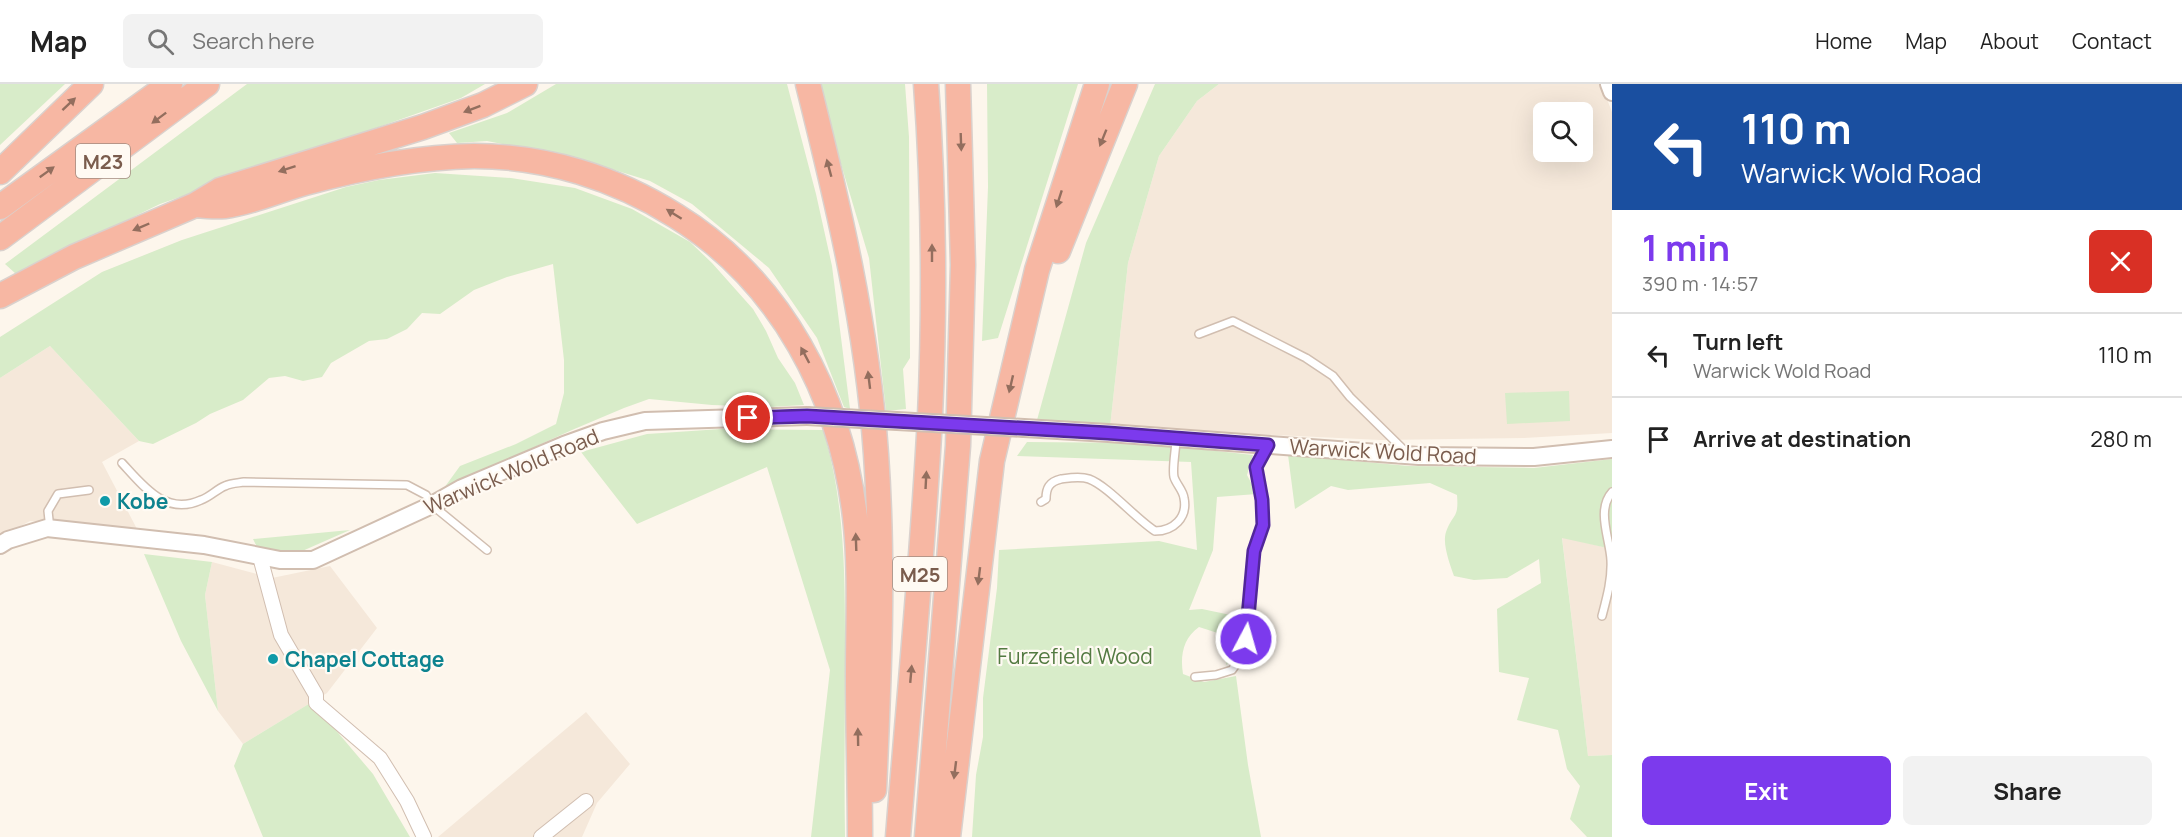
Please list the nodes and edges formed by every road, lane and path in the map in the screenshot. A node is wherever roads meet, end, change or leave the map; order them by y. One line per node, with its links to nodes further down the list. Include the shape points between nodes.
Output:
1 (91, 84): 12 (highway, one-way to 1)
2 (170, 84): 14 (highway, M23, one-way to 2)
3 (207, 84): 15 (highway, M23, one-way to 15)
4 (525, 84): 13 (highway, one-way to 13, via 454,116 220,190)
5 (808, 84): 38 (highway, one-way to 5, via 881,585 876,452 852,271)
6 (926, 84): 39 (highway, M25, one-way to 6, via 930,414 932,245)
7 (958, 84): 40 (highway, M25, one-way to 40, via 963,265 958,446)
8 (1097, 84): 17 (highway, one-way to 17, via 1037,270)
9 (1125, 84): 17 (highway, one-way to 17)
10 (1609, 84): 11 (street)
11 (1612, 92)
12 (0, 172)
13 (195, 205): 16 (highway, one-way to 16, via 74,257); 37 (highway, one-way to 13, via 855,520 847,467 827,402 799,342 763,291 740,267 685,221 622,187 574,169 508,158 447,157 393,164 225,206)
14 (0, 207)
15 (0, 238)
16 (0, 296)
17 (1024, 327): 41 (highway, one-way to 41, via 993,461)
18 (1199, 334): 22 (lane, via 1233,321 1306,358 1333,376)
19 (1176, 439): 20 (street, Warwick Wold Road); 26 (lane, via 1174,477 1184,498 1184,510 1172,528 1155,531 1089,479 1057,480 1049,484 1046,499); 27 (street, Warwick Wold Road, bridge, via 807,416 645,421 564,445 462,488)
20 (1268, 445): 22 (street, Warwick Wold Road); 33 (lane, via 1256,467 1263,525 1254,551 1244,653 1232,670)
21 (1612, 449): 22 (street, Warwick Wold Road, via 1534,457)
22 (1408, 455)
23 (122, 463): 27 (lane, via 171,505 188,506 225,486 244,482 407,485 426,495)
24 (89, 490): 28 (lane, via 58,494 48,511)
25 (1612, 492): 32 (lane, via 1604,514 1611,559)
26 (1041, 502)
27 (432, 505): 30 (lane); 31 (street, Warwick Wold Road, via 313,561)
28 (50, 529): 29 (street, Warwick Wold Road); 31 (street, Warwick Wold Road, via 204,546)
29 (0, 545)
30 (487, 550)
31 (260, 557): 35 (street, via 281,635 316,695 316,703 380,758)
32 (1602, 616)
33 (1195, 677)
34 (586, 801): 36 (street)
35 (424, 837)
36 (541, 837)
37 (860, 837)
38 (873, 837)
39 (898, 837)
40 (927, 837)
41 (948, 837)

